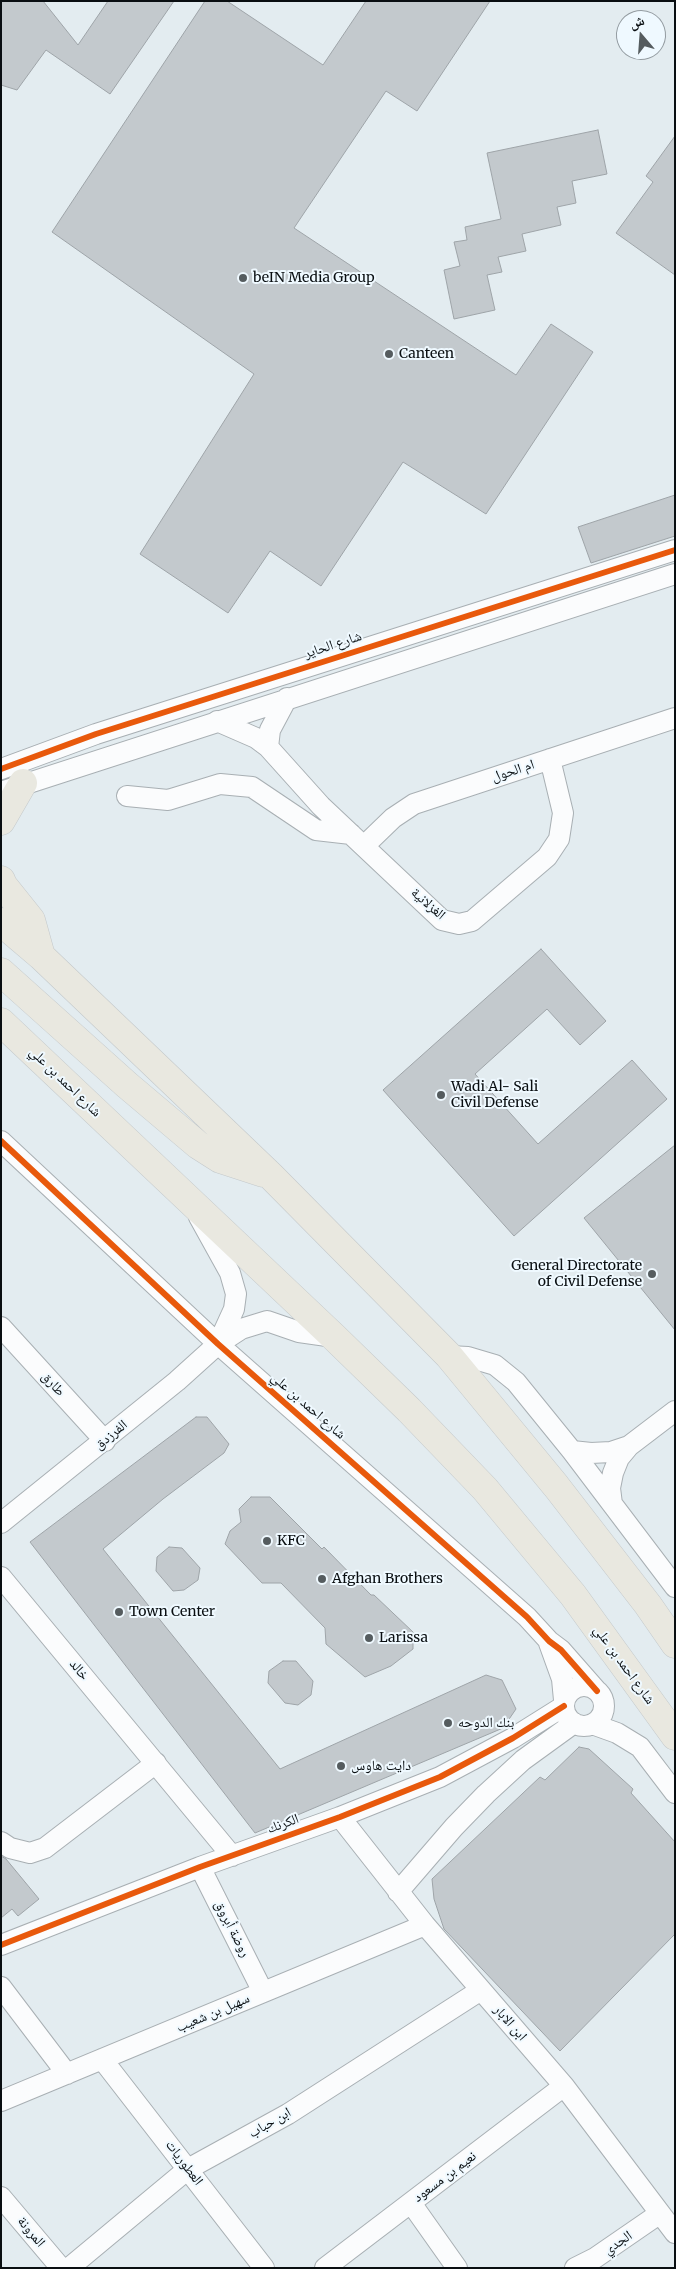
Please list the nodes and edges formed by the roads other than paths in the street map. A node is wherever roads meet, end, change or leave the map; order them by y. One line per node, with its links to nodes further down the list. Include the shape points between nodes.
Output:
1 (675, 550): 8 (street, شارع الحاير, via 55,748)
2 (675, 574): 3 (street)
3 (287, 698): 5 (street); 6 (street, via 270,730)
4 (675, 718): 7 (street, ام الحول)
5 (217, 721): 6 (street, الغزلانية, via 256,738); 8 (street)
6 (268, 747): 11 (street, الغزلانية, via 321,806)
7 (550, 759): 11 (street, ام الحول, via 414,804); 11 (street, الغزلانية, via 563,813 559,839 547,857 472,921 459,924 442,920)
8 (8, 782): 10 (main road)
9 (127, 796): 11 (street, via 168,800 220,784 252,787 316,830)
10 (1, 821)
11 (358, 840)
12 (1, 880): 14 (main road, via 32,920)
13 (1, 922): 14 (main road)
14 (41, 956): 18 (main road)
15 (1, 972): 18 (main road, via 198,1145 220,1159)
16 (7, 1029): 19 (main road, شارع احمد بن علي)
17 (1, 1141): 22 (street, شارع احمد بن علي)
18 (270, 1175): 23 (main road)
19 (192, 1204): 21 (main road, شارع احمد بن علي); 22 (street, الفرزدق, via 230,1273 236,1294 234,1309)
20 (1, 1327): 25 (street, طارق)
21 (334, 1337): 22 (street, الفرزدق, via 299,1332 267,1321 250,1325); 37 (main road, شارع احمد بن علي, via 484,1489 573,1595)
22 (218, 1344): 25 (street, الفرزدق); 32 (street, شارع احمد بن علي, via 526,1617)
23 (449, 1356): 27 (street, via 468,1357 495,1365 531,1398); 33 (main road, via 556,1486)
24 (675, 1411): 26 (street)
25 (104, 1441): 29 (street, الفرزدق)
26 (629, 1446): 27 (street, via 611,1452); 28 (street, via 613,1472)
27 (572, 1451): 28 (street)
28 (612, 1504): 31 (street)
29 (1, 1522)
30 (1, 1578): 38 (street, خالد)
31 (675, 1587)
32 (549, 1641): 34 (street, شارع احمد بن علي); 35 (street, شارع احمد بن علي, via 562,1679)
33 (675, 1644)
34 (597, 1691): 35 (street, via 587,1686 576,1688); 36 (street, via 602,1696 602,1716)
35 (564, 1703): 36 (street, via 566,1716); 40 (street, الكرنك, via 513,1738 440,1777)
36 (583, 1724): 39 (street, via 617,1733 640,1747); 44 (street, via 537,1748 491,1789)
37 (674, 1736)
38 (156, 1763): 41 (street, via 45,1848 30,1853); 42 (street, خالد)
39 (675, 1793)
40 (340, 1817): 42 (street, الكرنك); 44 (street, ابن الابار)
41 (1, 1842)
42 (232, 1856): 43 (street, الكرنك)
43 (200, 1867): 46 (street, الكرنك); 49 (street, روضة أبروق)
44 (398, 1892): 45 (street, ابن الابار)
45 (425, 1925): 48 (street, ابن الابار); 49 (street, سهيل بن شعيب)
46 (1, 1946)
47 (1, 1986): 51 (street)
48 (481, 1990): 52 (street, ابن الابار); 54 (street, ابن حباب, via 288,2114)
49 (263, 1992): 50 (street, سهيل بن شعيب)
50 (102, 2059): 51 (street, سهيل بن شعيب); 54 (street, العطوريات)
51 (67, 2074): 53 (street, سهيل بن شعيب)
52 (564, 2086): 56 (street, نعيم بن مسعود); 57 (street, ابن الابار)
53 (1, 2101)
54 (188, 2169): 61 (street, ابن حباب); 62 (street, العطوريات)
55 (1, 2197): 60 (street, المرونة)
56 (411, 2203): 59 (street); 63 (street, نعيم بن مسعود)
57 (659, 2214): 58 (street, ابن الابار); 64 (street, الجدي, via 603,2253)
58 (674, 2231)
59 (456, 2267)
60 (61, 2268)
61 (69, 2268)
62 (264, 2268)
63 (325, 2268)
64 (575, 2268)

